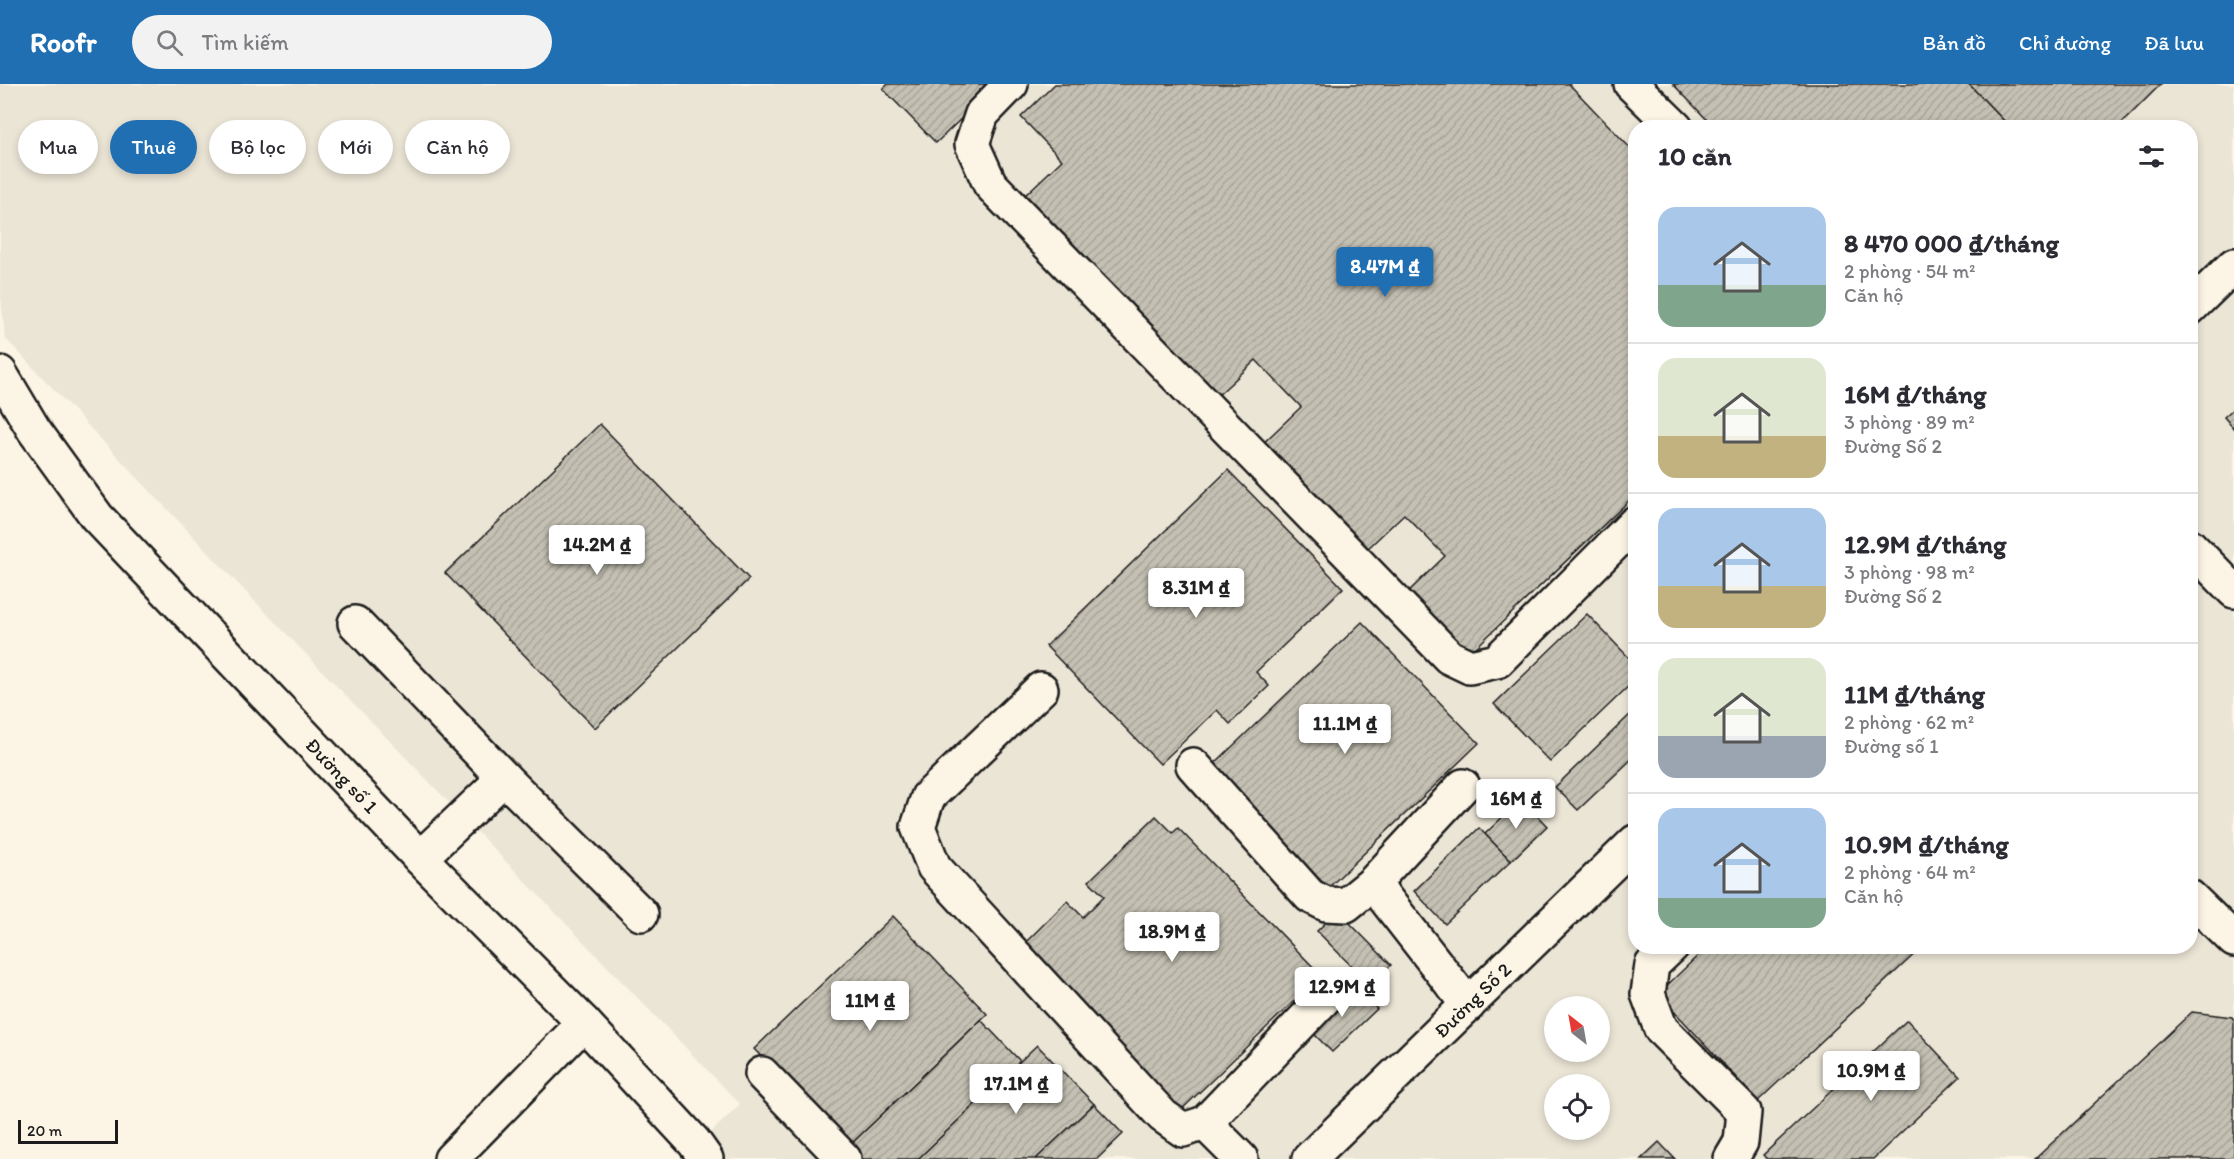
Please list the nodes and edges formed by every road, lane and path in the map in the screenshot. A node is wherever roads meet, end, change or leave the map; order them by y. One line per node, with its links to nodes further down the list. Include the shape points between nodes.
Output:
1 (1011, 84): 7 (street, via 982,114 972,144 990,184 1449,657 1470,667 1497,661)
2 (1631, 84): 3 (street)
3 (1668, 120)
4 (2234, 265): 5 (street)
5 (2198, 300)
6 (0, 373): 16 (street, Đường số 1, via 34,430 97,517)
7 (1628, 530)
8 (2198, 554): 9 (street)
9 (2234, 591)
10 (355, 623): 13 (street)
11 (1041, 689): 26 (street, via 928,796 918,826 934,867 1163,1116 1183,1130)
12 (1193, 765): 17 (street, via 1310,896 1326,904 1346,905)
13 (504, 778): 16 (street); 19 (street)
14 (1463, 786): 17 (street)
15 (1628, 849): 23 (street, Đường Số 2)
16 (420, 858): 24 (street, Đường số 1)
17 (1373, 883): 23 (street)
18 (2198, 905): 20 (street)
19 (641, 914)
20 (2234, 940)
21 (1664, 954): 32 (street, via 1652,965 1648,993 1661,1029 1744,1112 1741,1142)
22 (1324, 999): 26 (street)
23 (1468, 1005): 31 (street, Đường Số 2)
24 (584, 1023): 27 (street); 28 (street, Đường số 1)
25 (762, 1074): 29 (street)
26 (1205, 1123): 30 (street)
27 (451, 1159)
28 (706, 1159)
29 (843, 1159)
30 (1241, 1159)
31 (1309, 1159)
32 (1731, 1159)

